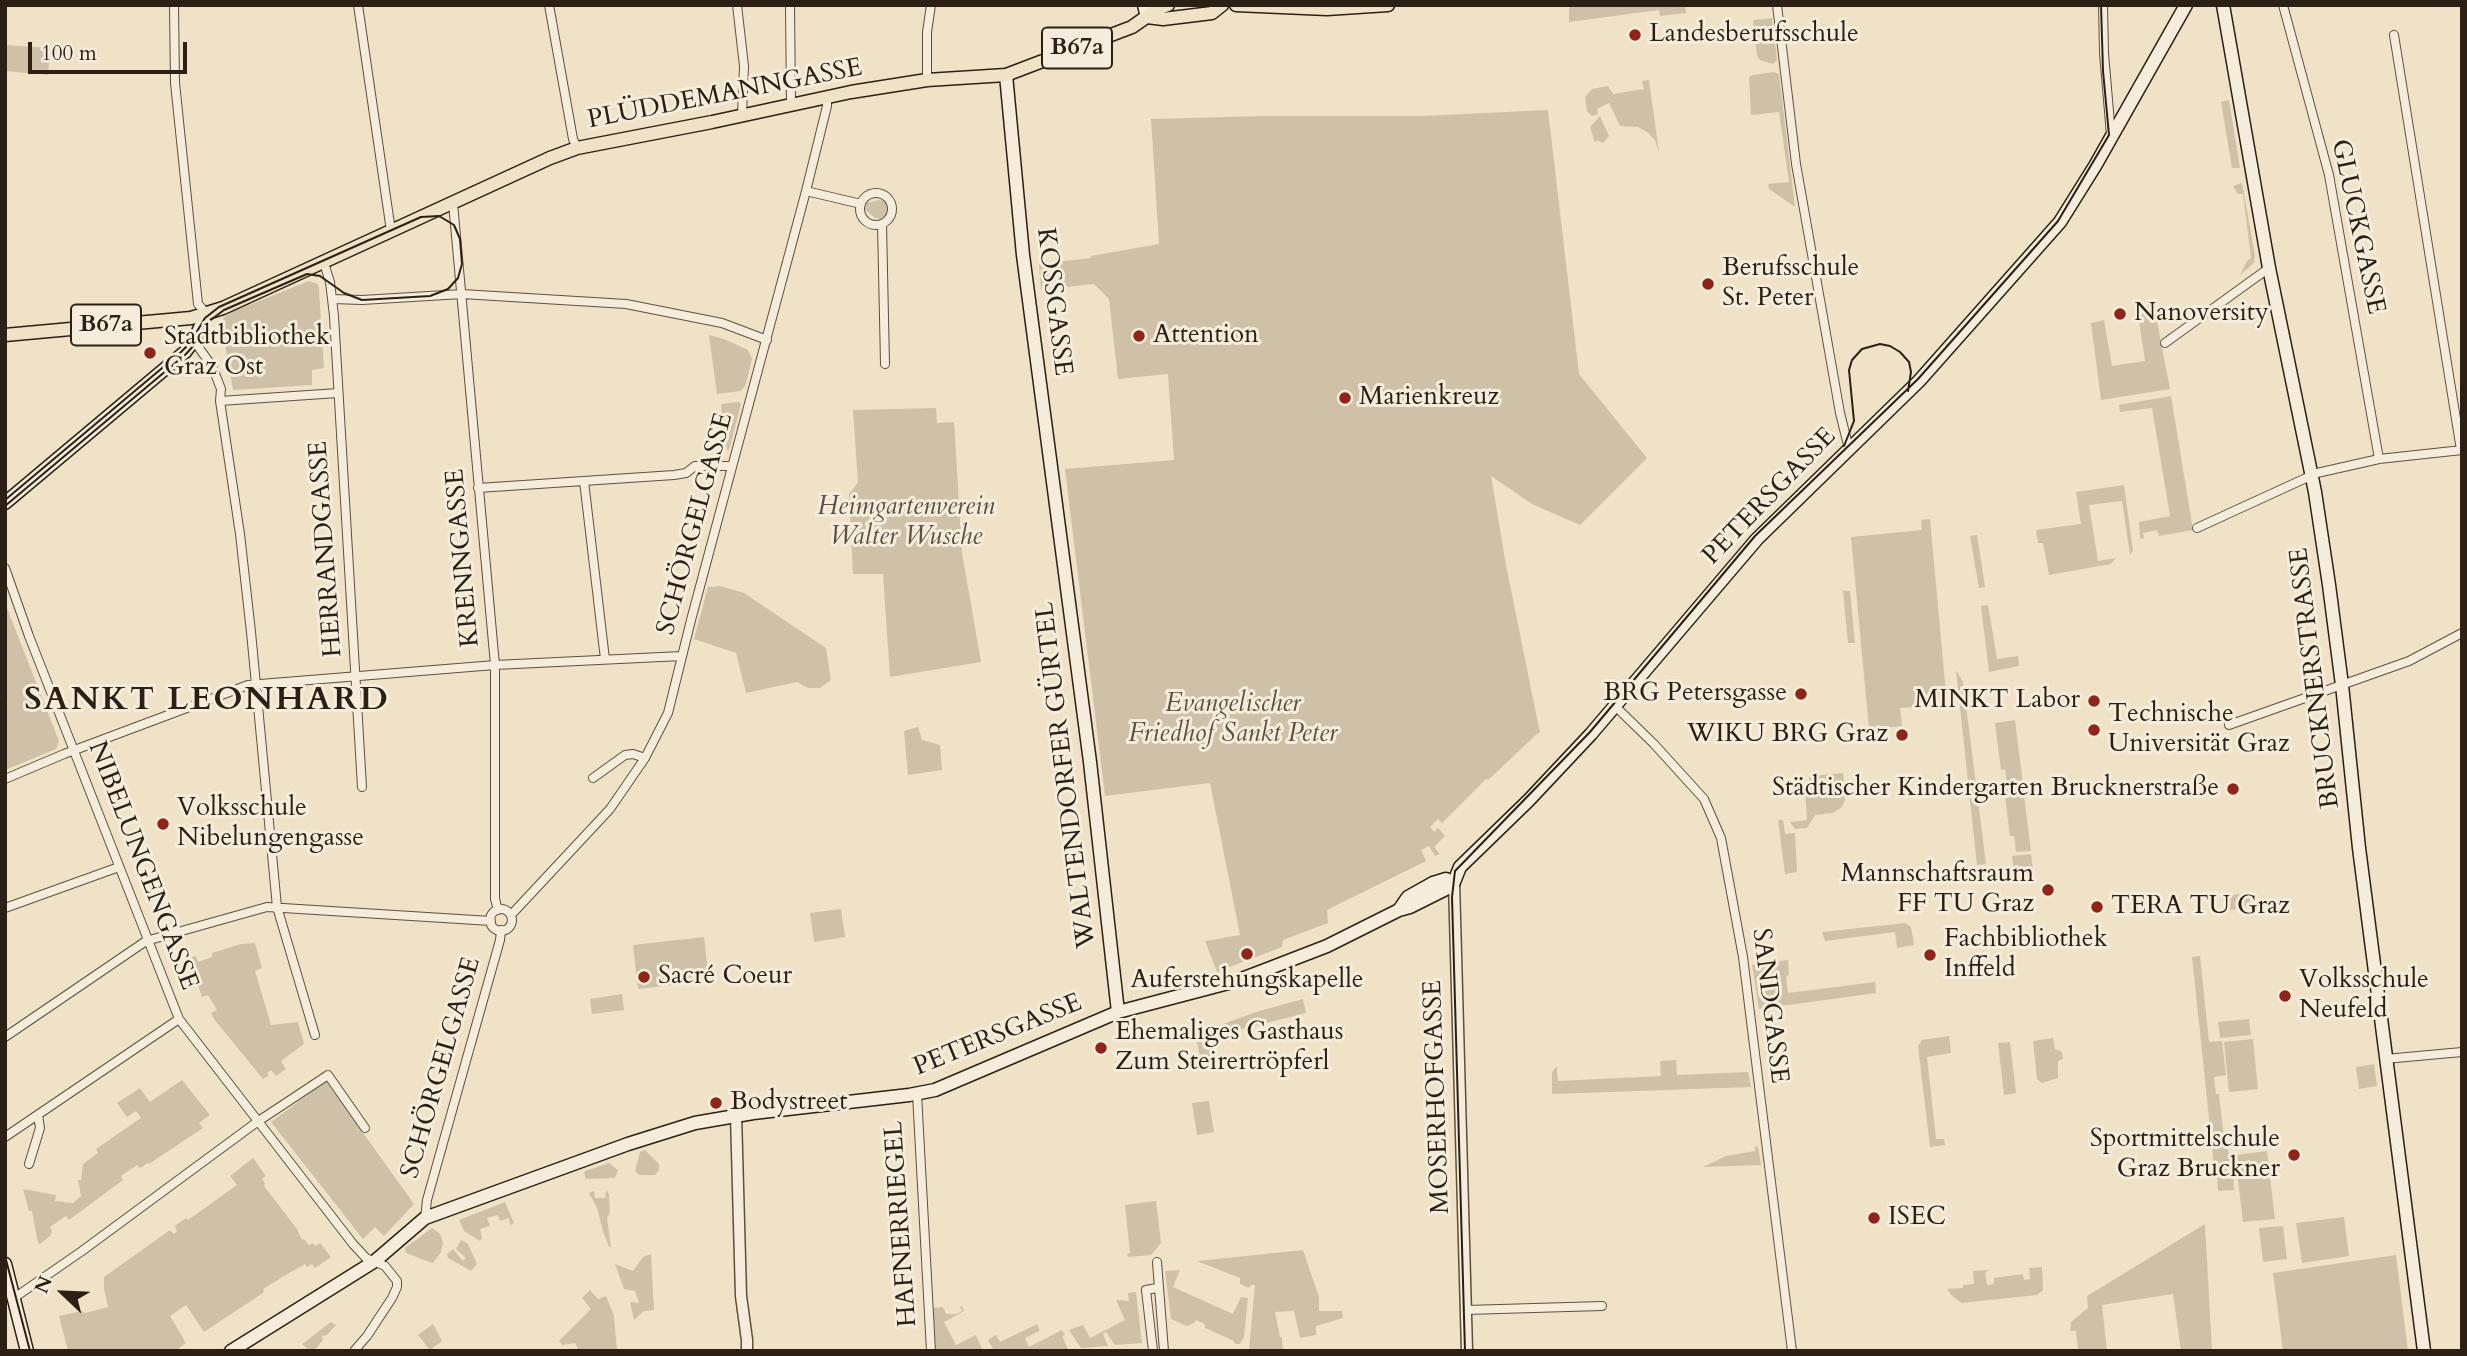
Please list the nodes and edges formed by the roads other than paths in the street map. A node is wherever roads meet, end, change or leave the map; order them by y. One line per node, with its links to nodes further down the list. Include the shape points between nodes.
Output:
1 (174, 5): 35 (street, via 175,83 198,304)
2 (358, 5): 30 (street)
3 (549, 5): 25 (street)
4 (737, 5): 23 (street, via 744,66)
5 (790, 5): 22 (street)
6 (930, 5): 20 (street)
7 (1168, 5): 17 (main road, PLÜDDEMANNGASSE / B67a)
8 (1222, 5): 17 (main road, PLÜDDEMANNGASSE / B67a, via 1212,13 1163,19)
9 (1236, 5): 16 (main road)
10 (1388, 5): 16 (main road)
11 (1777, 5): 43 (street, via 1798,175)
12 (2103, 5): 24 (street)
13 (2186, 5): 24 (main road, PETERSGASSE)
14 (2223, 5): 32 (main road, BRUCKNERSTRASSE)
15 (2283, 5): 45 (street, GLUCKGASSE, via 2329,175)
16 (1351, 7)
17 (1146, 11): 19 (main road, PLÜDDEMANNGASSE / B67a, via 1132,27)
18 (2394, 35): 44 (street)
19 (1006, 75): 20 (main road, PLÜDDEMANNGASSE / B67a); 52 (main road, KOSSGASSE, via 1023,255)
20 (927, 80): 21 (main road, PLÜDDEMANNGASSE / B67a)
21 (827, 97): 22 (main road, PLÜDDEMANNGASSE / B67a); 26 (street, SCHÖRGELGASSE)
22 (791, 103): 23 (main road, PLÜDDEMANNGASSE / B67a)
23 (742, 115): 25 (main road, PLÜDDEMANNGASSE / B67a)
24 (2111, 137): 43 (main road, PETERSGASSE, via 2060,222 2029,260 1928,372)
25 (577, 148): 27 (main road, PLÜDDEMANNGASSE / B67a)
26 (806, 191): 28 (street); 37 (street, SCHÖRGELGASSE)
27 (453, 203): 30 (main road, PLÜDDEMANNGASSE / B67a); 33 (street, KRENNGASSE)
28 (861, 204): 29 (street, via 866,220); 29 (street, via 871,194 889,199 892,213)
29 (882, 224): 40 (street)
30 (391, 232): 31 (main road, PLÜDDEMANNGASSE / B67a)
31 (324, 262): 34 (street, HERRANDGASSE); 35 (main road, B67a)
32 (2269, 268): 39 (street); 47 (main road, BRUCKNERSTRASSE)
33 (462, 294): 34 (street); 37 (street, via 645,306 722,323); 49 (street, KRENNGASSE)
34 (333, 299): 41 (street, HERRANDGASSE)
35 (206, 313): 36 (main road, B67a); 38 (main road)
36 (5, 334)
37 (767, 340): 46 (street, SCHÖRGELGASSE)
38 (194, 341): 42 (street, via 212,366 221,389); 50 (main road)
39 (2165, 343)
40 (885, 364)
41 (338, 393): 42 (street); 58 (street, HERRANDGASSE)
42 (220, 401): 59 (street)
43 (1849, 449): 61 (main road, PETERSGASSE, via 1757,539)
44 (2461, 450): 45 (street)
45 (2379, 459): 47 (street)
46 (732, 467): 48 (street); 55 (street, SCHÖRGELGASSE)
47 (2311, 475): 51 (street); 60 (main road, BRUCKNERSTRASSE)
48 (584, 481): 49 (street); 56 (street)
49 (478, 488): 57 (street, KRENNGASSE)
50 (5, 503)
51 (2197, 528)
52 (1060, 533): 77 (main road, WALTENDORFER GÜRTEL)
53 (5, 568): 63 (street, NIBELUNGENGASSE)
54 (2462, 633): 60 (street, via 2409,661)
55 (682, 656): 56 (street); 64 (street, SCHÖRGELGASSE, via 668,713)
56 (606, 659): 57 (street)
57 (495, 665): 58 (street); 72 (street, KRENNGASSE)
58 (356, 677): 59 (street); 67 (street, HERRANDGASSE)
59 (257, 685): 63 (street); 70 (street)
60 (2342, 685): 62 (street); 82 (main road, BRUCKNERSTRASSE)
61 (1615, 706): 69 (main road, PETERSGASSE, via 1567,761 1460,867); 110 (street, SANDGASSE, via 1704,799 1721,838 1743,957)
62 (2229, 725)
63 (75, 751): 66 (street); 68 (street, NIBELUNGENGASSE)
64 (645, 758): 65 (street, via 625,755); 73 (street, SCHÖRGELGASSE, via 610,809)
65 (593, 778)
66 (5, 779)
67 (362, 787)
68 (119, 867): 71 (street); 76 (street, NIBELUNGENGASSE)
69 (1454, 882): 77 (main road, PETERSGASSE, via 1436,895 1327,946 1236,981); 98 (street, MOSERHOFGASSE)
70 (277, 907): 74 (street); 76 (street); 79 (street)
71 (5, 908)
72 (498, 910): 73 (street); 74 (street)
73 (511, 915): 75 (street, via 510,925)
74 (491, 921): 75 (street)
75 (501, 930): 90 (street, SCHÖRGELGASSE)
76 (146, 940): 78 (street, NIBELUNGENGASSE); 80 (street)
77 (1118, 1012): 83 (main road, PETERSGASSE)
78 (179, 1019): 84 (street); 86 (street, NIBELUNGENGASSE)
79 (315, 1035)
80 (5, 1037)
81 (2462, 1052): 82 (street)
82 (2385, 1059): 111 (main road, BRUCKNERSTRASSE)
83 (917, 1094): 85 (main road, PETERSGASSE); 106 (street, HAFNERRIEGEL)
84 (38, 1115): 88 (street); 89 (street, via 40,1128)
85 (736, 1115): 90 (main road, PETERSGASSE, via 678,1127); 97 (street)
86 (257, 1122): 87 (street, via 328,1074); 91 (street, NIBELUNGENGASSE, via 353,1244); 95 (street)
87 (365, 1128)
88 (5, 1137)
89 (29, 1164)
90 (425, 1218): 91 (main road, PETERSGASSE)
91 (374, 1261): 102 (main road, PETERSGASSE); 103 (street, via 393,1275 397,1287)
92 (1157, 1262): 94 (street)
93 (5, 1264): 95 (main road)
94 (1157, 1288): 99 (street); 100 (street, via 1146,1290)
95 (14, 1298): 101 (main road)
96 (1602, 1306): 98 (street)
97 (742, 1309): 104 (street); 105 (street)
98 (1466, 1310): 109 (street, MOSERHOFGASSE)
99 (1162, 1328): 100 (street); 108 (street)
100 (1152, 1333): 107 (street)
101 (27, 1351)
102 (232, 1351)
103 (354, 1351)
104 (741, 1351)
105 (747, 1351)
106 (931, 1351)
107 (1153, 1351)
108 (1164, 1351)
109 (1467, 1351)
110 (1792, 1351)
111 (2424, 1351)

